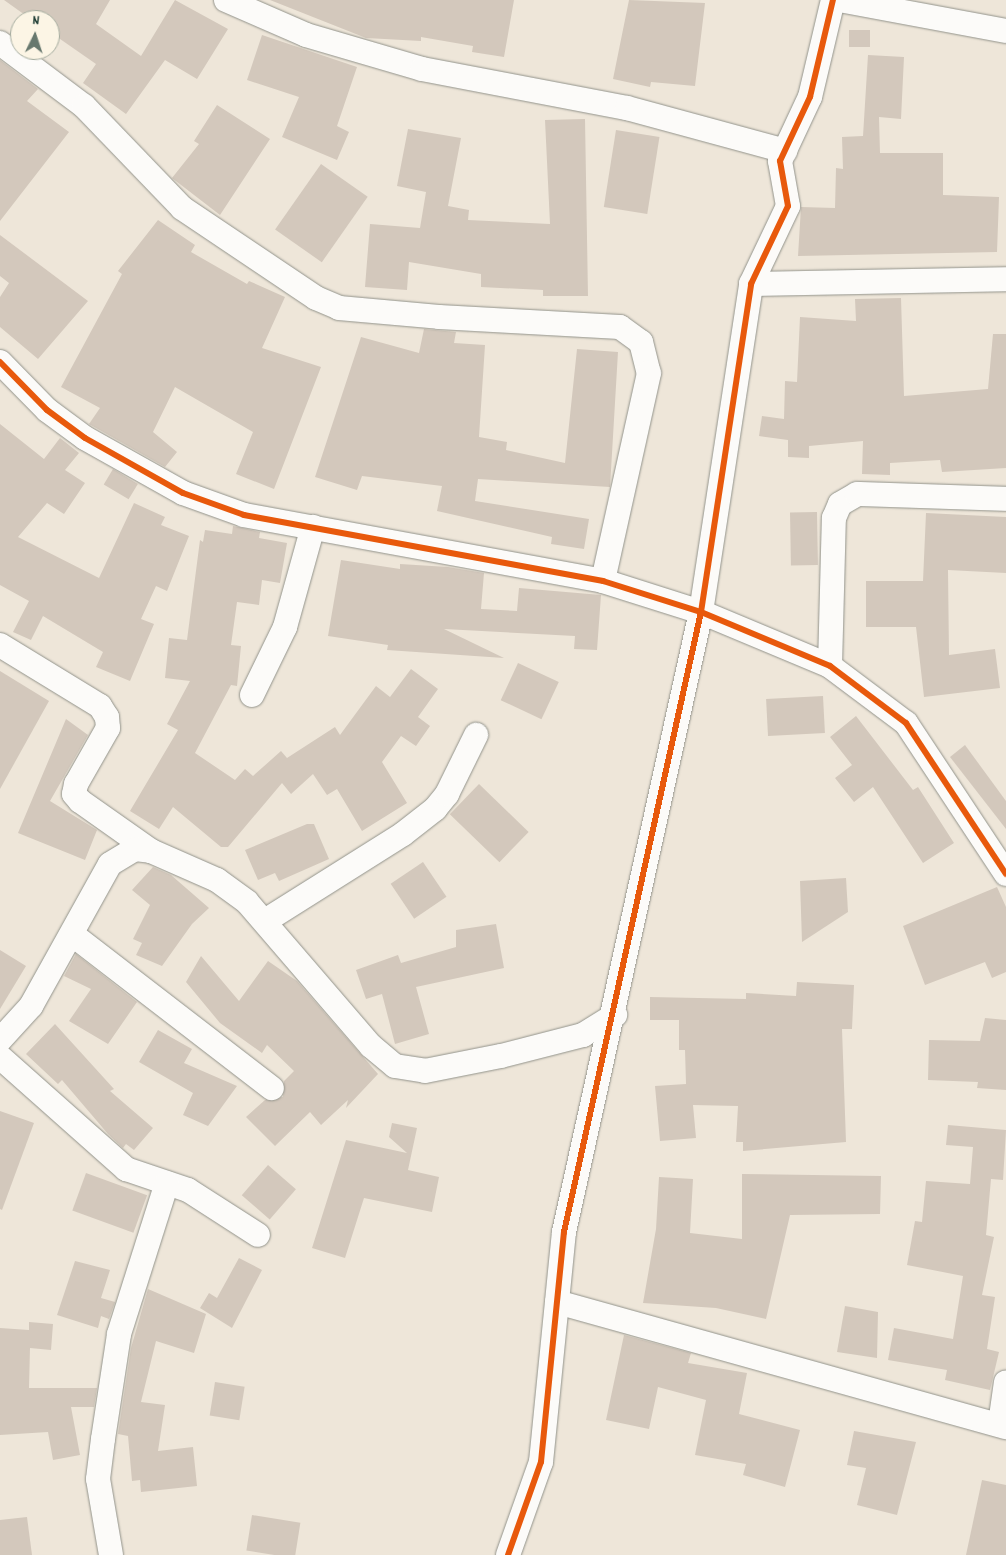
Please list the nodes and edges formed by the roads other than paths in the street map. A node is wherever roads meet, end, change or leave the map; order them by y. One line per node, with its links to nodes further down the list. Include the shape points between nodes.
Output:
1 (226, 0): 6 (street, via 306,36 422,69 627,108)
2 (833, 0): 6 (street, via 810,97)
3 (839, 0): 4 (street)
4 (1006, 32)
5 (0, 43): 12 (street, via 84,106 182,208 316,298 338,308 620,327 641,342 649,373)
6 (785, 150): 8 (street, via 780,161 788,206)
7 (1006, 279): 8 (street)
8 (751, 284): 13 (street)
9 (0, 362): 11 (street, via 47,410 137,470 183,493 244,515)
10 (1006, 499): 15 (street, via 858,494 840,504 834,518)
11 (313, 526): 12 (street); 16 (street, via 285,627)
12 (603, 581): 13 (street)
13 (701, 612): 15 (street); 23 (street)
14 (0, 645): 19 (street, via 100,706 108,728 74,794)
15 (830, 666): 18 (street, via 906,723)
16 (252, 695)
17 (476, 735): 21 (street, via 447,794 435,809 396,840)
18 (997, 849): 20 (street)
19 (151, 851): 21 (street, via 217,880); 22 (street, via 135,849 110,864)
20 (1006, 874)
21 (265, 921): 23 (street, via 370,1046 395,1066 425,1071 501,1056 583,1035)
22 (73, 935): 24 (street, via 31,1006); 26 (street)
23 (615, 1016): 29 (street, via 581,1147)
24 (0, 1040)
25 (0, 1057): 27 (street, via 126,1169 140,1178)
26 (272, 1088)
27 (168, 1183): 28 (street, via 188,1190); 32 (street, via 119,1334 102,1439 98,1479)
28 (258, 1235)
29 (557, 1302): 31 (street); 33 (street, via 541,1462)
30 (1006, 1382): 31 (street)
31 (1003, 1426)
32 (111, 1555)
33 (508, 1555)

